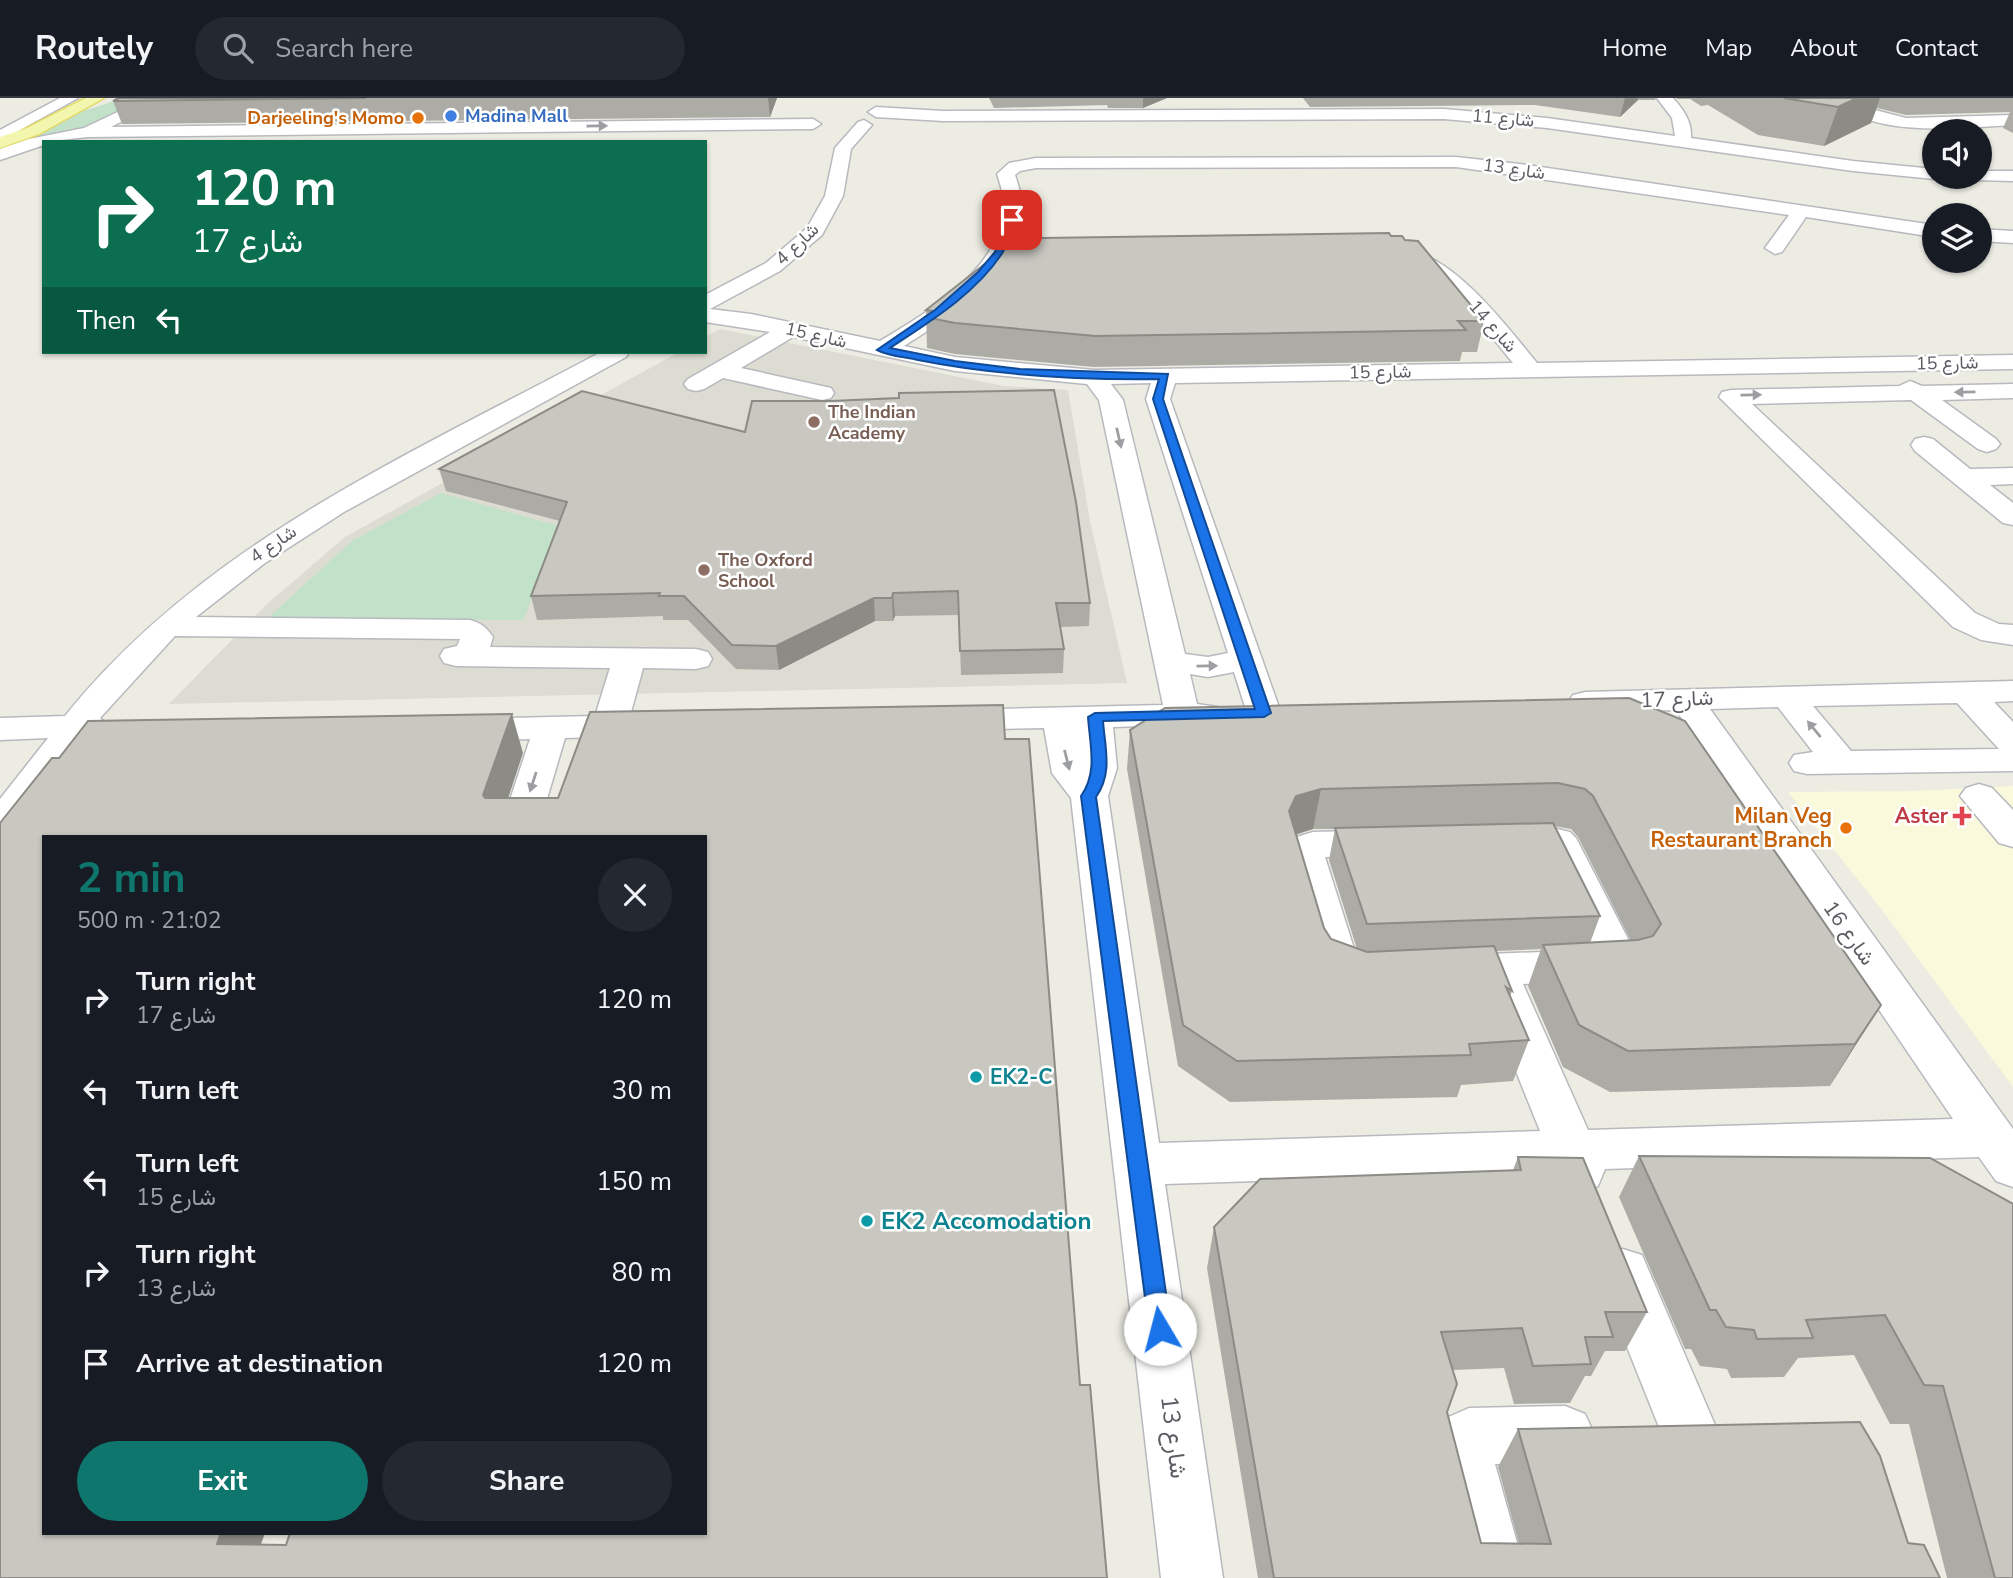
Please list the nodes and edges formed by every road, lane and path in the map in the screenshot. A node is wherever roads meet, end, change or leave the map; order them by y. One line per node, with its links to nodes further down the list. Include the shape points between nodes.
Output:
1 (47, 98): 13 (main road)
2 (71, 98): 17 (street)
3 (97, 98): 20 (main road)
4 (178, 98): 14 (street, via 131,111)
5 (898, 98): 8 (street)
6 (1664, 98): 16 (street, via 1678,113)
7 (953, 99): 11 (street)
8 (935, 100)
9 (1843, 100): 12 (street, via 1863,113 1893,120)
10 (1176, 107): 11 (street, شارع 11); 16 (street, شارع 11, via 1444,114 1665,139)
11 (951, 116): 15 (street, شارع 11, via 867,114)
12 (2013, 120)
13 (0, 123)
14 (88, 132): 15 (street, one-way to 15, via 545,126); 18 (street)
15 (825, 132): 33 (street, شارع 4, via 839,171 830,207 803,242 753,279)
16 (1682, 134): 22 (street)
17 (0, 136)
18 (46, 140)
19 (42, 141): 21 (street)
20 (0, 143)
21 (0, 155)
22 (1922, 172)
23 (1992, 176): 24 (street)
24 (2013, 176)
25 (1795, 220): 26 (street); 29 (street); 31 (street, via 1506,180 1424,174 1393,160 1089,163 1018,175 1011,185 1012,220)
26 (1922, 230)
27 (1992, 236): 28 (street)
28 (2013, 237)
29 (1775, 248)
30 (1380, 251): 42 (street, شارع 14, via 1438,268)
31 (999, 253): 32 (street); 38 (street, via 938,312)
32 (1026, 253)
33 (707, 304)
34 (707, 306): 36 (street, شارع 15)
35 (707, 315): 36 (street, شارع 15)
36 (751, 321): 37 (street, شارع 15)
37 (790, 329): 38 (street, شارع 15); 43 (street)
38 (882, 350): 44 (street, شارع 15, via 986,369)
39 (614, 354): 56 (street, شارع 4, via 301,525 238,568)
40 (2013, 362): 41 (street, شارع 15)
41 (1878, 364): 42 (street, شارع 15); 49 (street)
42 (1530, 369): 46 (street, شارع 15)
43 (720, 370): 45 (street); 48 (street)
44 (1094, 377): 46 (street, شارع 15); 50 (street)
45 (696, 384)
46 (1161, 387): 50 (street); 60 (street)
47 (2013, 391): 49 (street, one-way to 49)
48 (822, 393)
49 (1916, 393): 51 (street); 57 (street, one-way to 49, via 1992,633 1964,620 1732,396)
50 (1111, 400): 61 (street, one-way to 61)
51 (1986, 444)
52 (1924, 445): 54 (street)
53 (2013, 476): 54 (street)
54 (1964, 477): 55 (street)
55 (2013, 517)
56 (167, 626): 58 (street, via 470,630 477,637 463,656); 77 (street, شارع 4)
57 (2013, 635)
58 (630, 658): 59 (street); 72 (street)
59 (696, 659)
60 (1245, 660): 61 (street, one-way to 60, via 1208,667); 67 (street, via 1277,712)
61 (1170, 661): 67 (street)
62 (2013, 691): 63 (street, شارع 17)
63 (1966, 692): 64 (street, شارع 17); 78 (street)
64 (1787, 696): 65 (street, شارع 17); 79 (street, one-way to 64, via 1824,763)
65 (1686, 699): 66 (street, شارع 17); 88 (street, شارع 16)
66 (1550, 704)
67 (1182, 714): 68 (street)
68 (1095, 717): 69 (street); 80 (street, شارع 13, via 1100,772)
69 (1059, 718): 70 (street); 80 (street, شارع 13, one-way to 80, via 1070,773)
70 (922, 720)
71 (663, 726): 72 (street)
72 (598, 727): 73 (street); 85 (street)
73 (551, 728): 75 (street); 84 (street, one-way to 84)
74 (0, 729): 77 (street)
75 (428, 731)
76 (151, 736): 77 (street)
77 (68, 737): 82 (street, شارع 4)
78 (2013, 743)
79 (2013, 760)
80 (1089, 796): 89 (street, شارع 13)
81 (1979, 796): 83 (street)
82 (0, 825)
83 (2013, 834)
84 (517, 835)
85 (549, 835)
86 (1497, 970): 86 (street, via 1344,972 1337,963 1304,848 1556,841 1620,964); 87 (street)
87 (1572, 1150): 88 (street); 89 (street); 91 (street, via 1601,1221 1671,1432 1464,1439 1462,1449)
88 (2002, 1152)
89 (1138, 1164): 90 (street, شارع 13)
90 (1192, 1578)
91 (1496, 1578)

